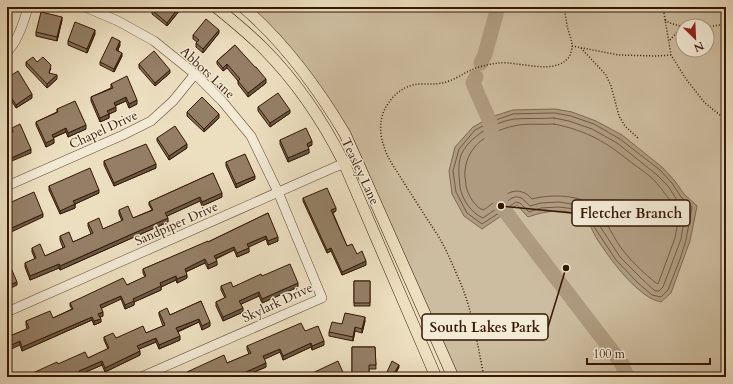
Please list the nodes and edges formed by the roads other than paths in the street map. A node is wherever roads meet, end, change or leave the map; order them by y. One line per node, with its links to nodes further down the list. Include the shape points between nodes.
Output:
1 (28, 7): 5 (street, via 22,25)
2 (84, 7): 6 (street, Abbots Lane, via 118,21 154,41)
3 (216, 7): 8 (main road, Teasley Lane, via 262,47 295,84)
4 (243, 7): 7 (main road, Teasley Lane, via 272,33 316,89 345,134)
5 (7, 52)
6 (195, 74): 9 (street, Chapel Drive, via 173,101 151,121); 10 (street, Abbots Lane, via 251,136)
7 (357, 159): 8 (street, Sandpiper Drive); 14 (main road, Teasley Lane)
8 (344, 163): 10 (street, Sandpiper Drive); 13 (main road, Teasley Lane)
9 (7, 186)
10 (278, 192): 11 (street, Sandpiper Drive); 12 (street, Skylark Drive, via 322,298)
11 (7, 312)
12 (141, 377)
13 (436, 377)
14 (453, 377)

